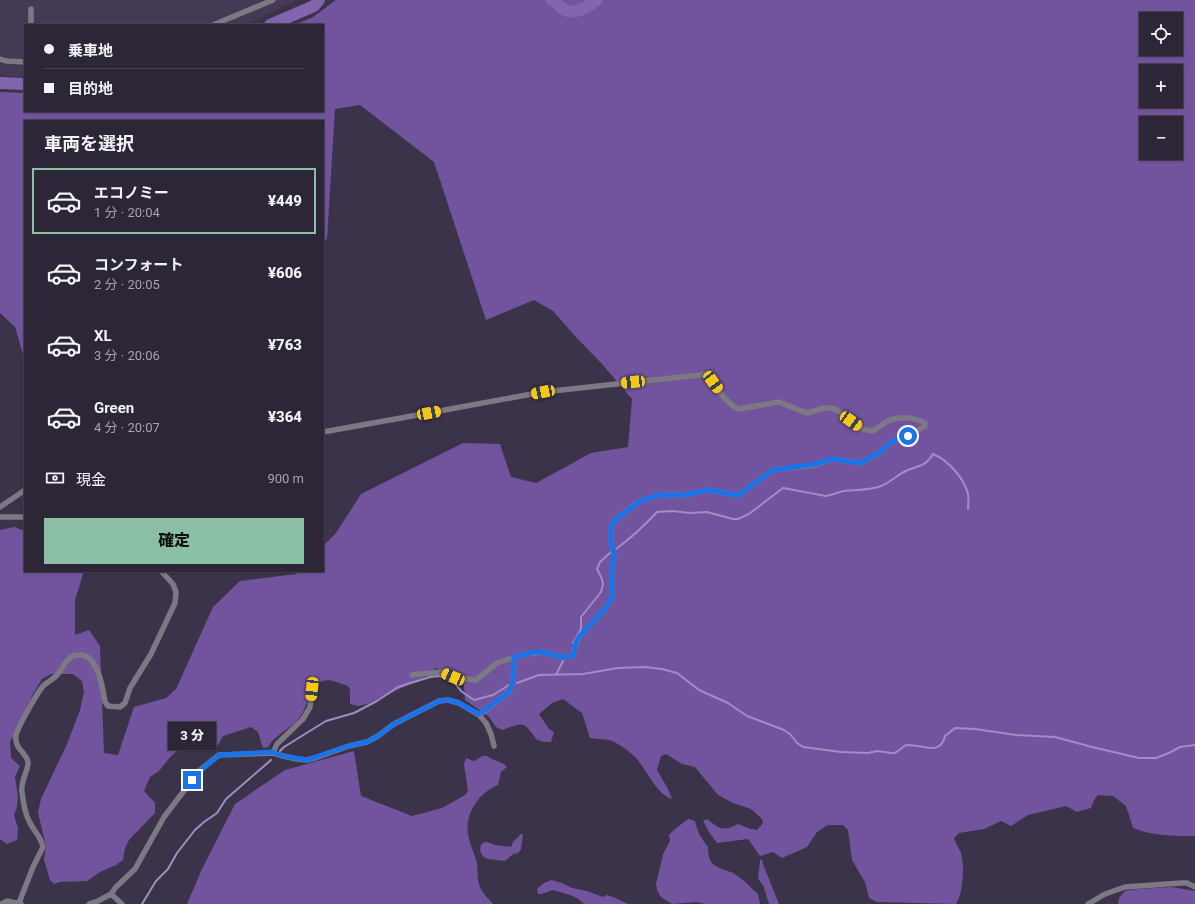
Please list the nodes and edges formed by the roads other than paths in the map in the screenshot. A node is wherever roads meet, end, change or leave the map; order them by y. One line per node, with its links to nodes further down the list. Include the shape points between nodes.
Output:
1 (273, 0): 4 (street)
2 (31, 9): 3 (street)
3 (32, 24)
4 (215, 24)
5 (0, 59): 6 (street)
6 (24, 62)
7 (324, 432): 13 (street, via 543,392 709,374 732,406 739,409 779,402 804,413 830,408 837,410 862,429 872,431 894,419 911,419 925,423 917,432 891,442 879,453 860,463 832,459 773,470 736,495 708,490 685,495 659,495 636,504 615,520 611,527 614,553 610,602 580,636 573,656 562,657 535,652)
8 (24, 491): 9 (street)
9 (0, 507)
10 (24, 516): 11 (street)
11 (0, 517)
12 (162, 572): 21 (street, via 173,584 176,592 175,603 151,654 130,688 125,703 120,707 108,706 99,672 92,660 83,655 74,655 55,677 44,685 16,734 17,745 28,762 21,790 28,820 41,838 43,847)
13 (514, 657): 14 (street, via 497,663 476,680 453,677 441,672); 16 (street, via 513,683 508,693)
14 (412, 675)
15 (313, 678): 18 (street, via 310,708)
16 (479, 714): 17 (street, via 486,723); 18 (street, via 459,703 439,701 394,724 367,742 315,758 297,759)
17 (494, 746)
18 (272, 752): 20 (street, via 219,755 200,771 164,817 135,869)
19 (1195, 887): 25 (street, via 1181,883 1125,887)
20 (111, 894): 23 (street); 24 (street)
21 (20, 903): 22 (street, via 7,901)
22 (1, 904)
23 (89, 904)
24 (122, 904)
25 (1088, 904)

